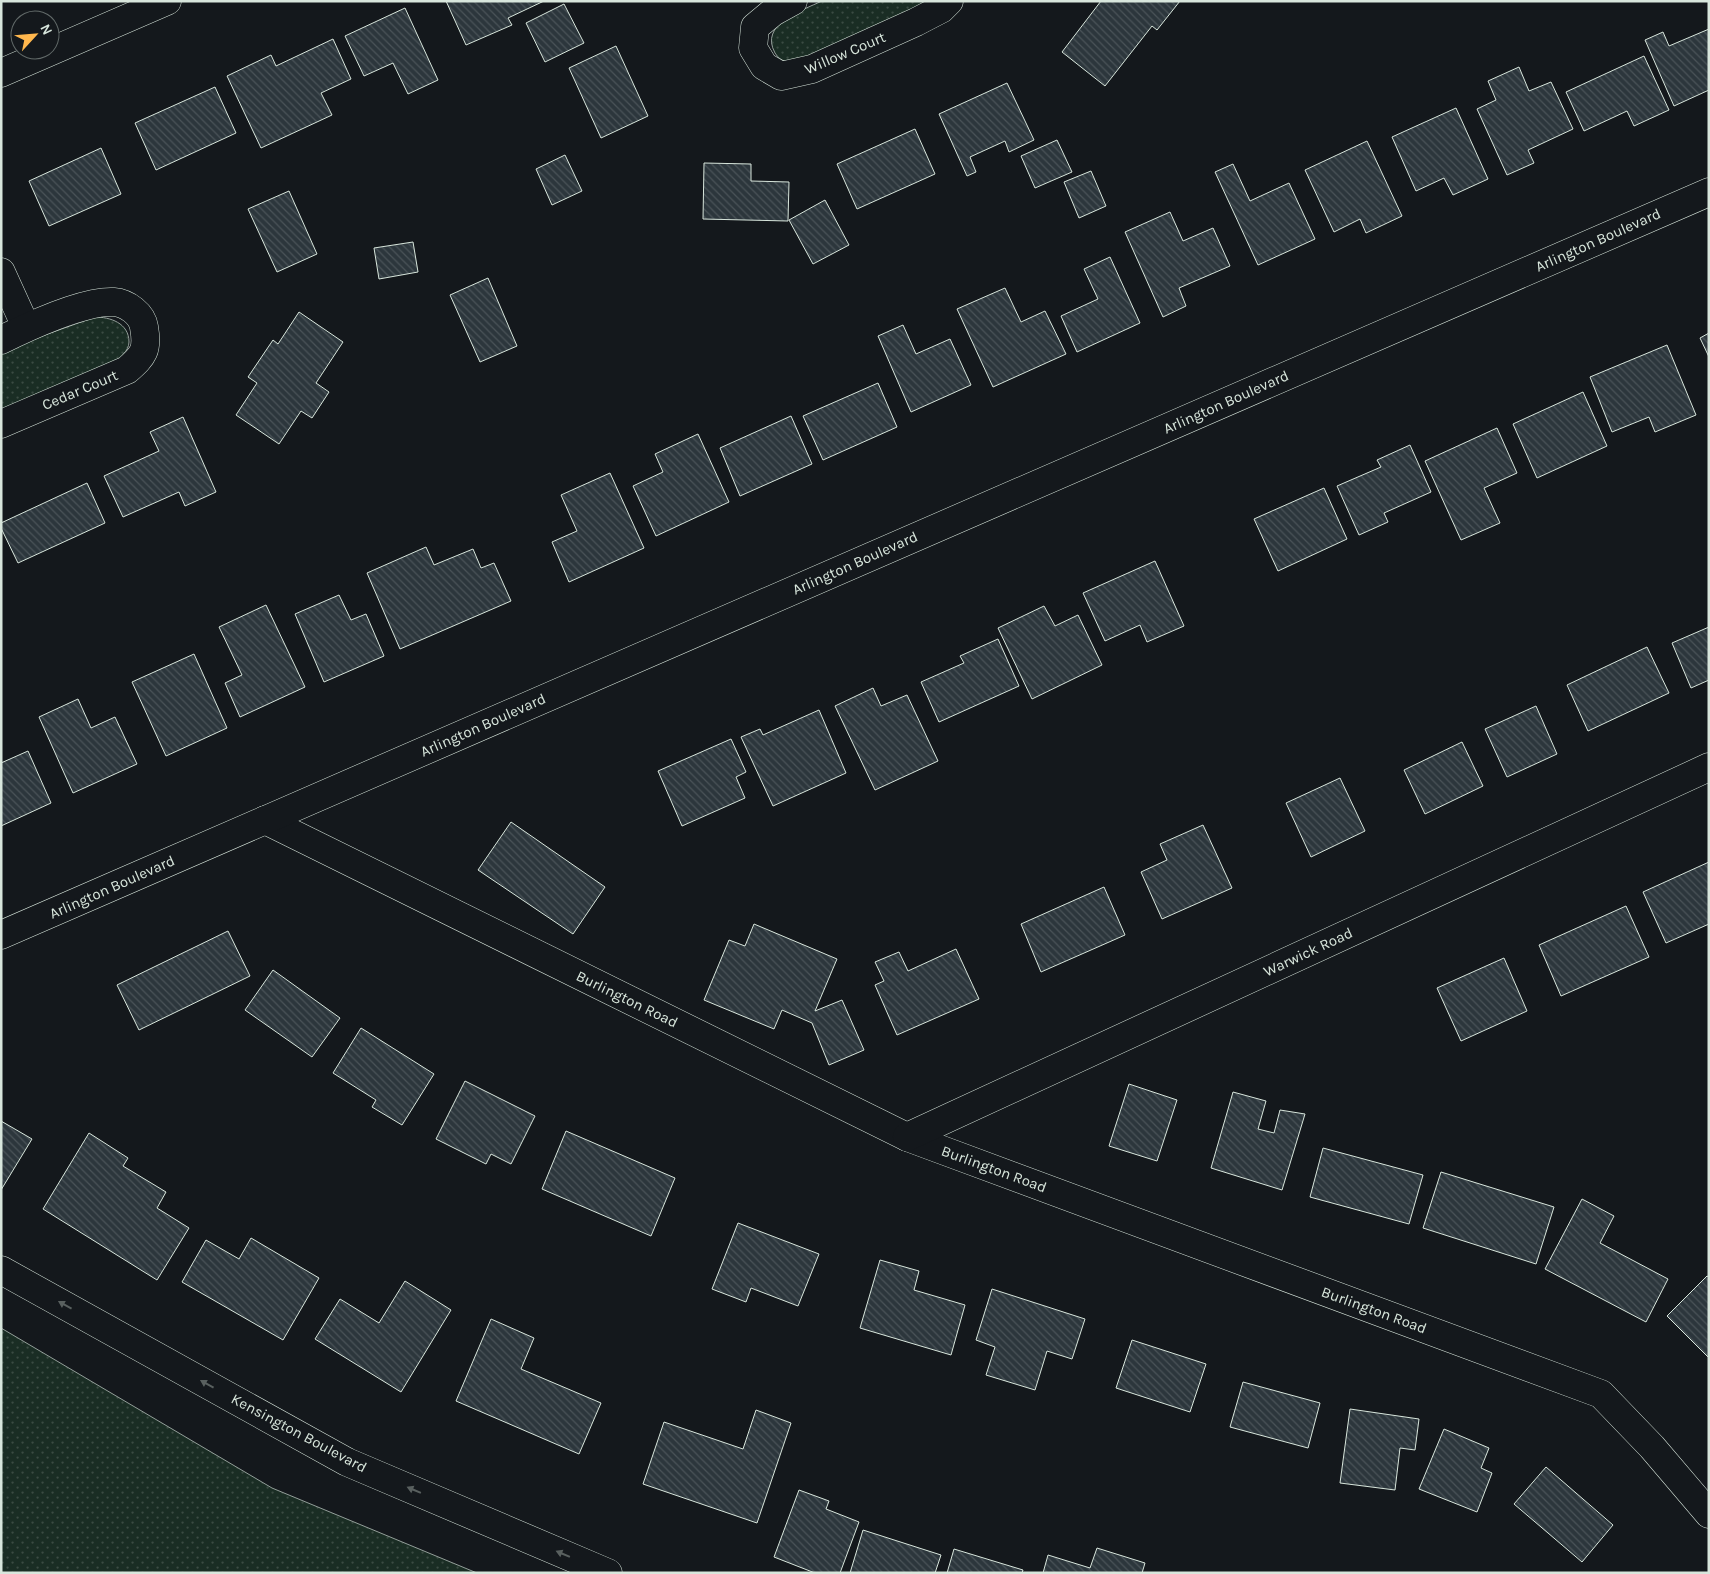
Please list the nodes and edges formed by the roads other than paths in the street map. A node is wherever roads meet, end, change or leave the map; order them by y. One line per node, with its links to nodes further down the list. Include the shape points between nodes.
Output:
1 (167, 1): 4 (street)
2 (793, 1): 3 (street, Willow Court, via 755,26 753,48 764,66 781,76 812,69 916,22)
3 (950, 1)
4 (1, 73)
5 (1709, 192): 11 (street, Arlington Boulevard)
6 (1, 272): 7 (street)
7 (26, 327): 8 (street, Cedar Court); 9 (street, Cedar Court, via 92,304 115,302 133,309 143,322 147,341 142,357 127,370)
8 (1, 340)
9 (1, 424)
10 (1709, 767): 13 (street, Warwick Road)
11 (265, 820): 12 (street, Arlington Boulevard); 13 (street, Burlington Road)
12 (1, 935)
13 (907, 1137): 15 (street, Burlington Road, via 1600,1394 1652,1447)
14 (1, 1270): 16 (street, Kensington Boulevard, one-way to 14, via 347,1462)
15 (1709, 1514)
16 (608, 1573)

